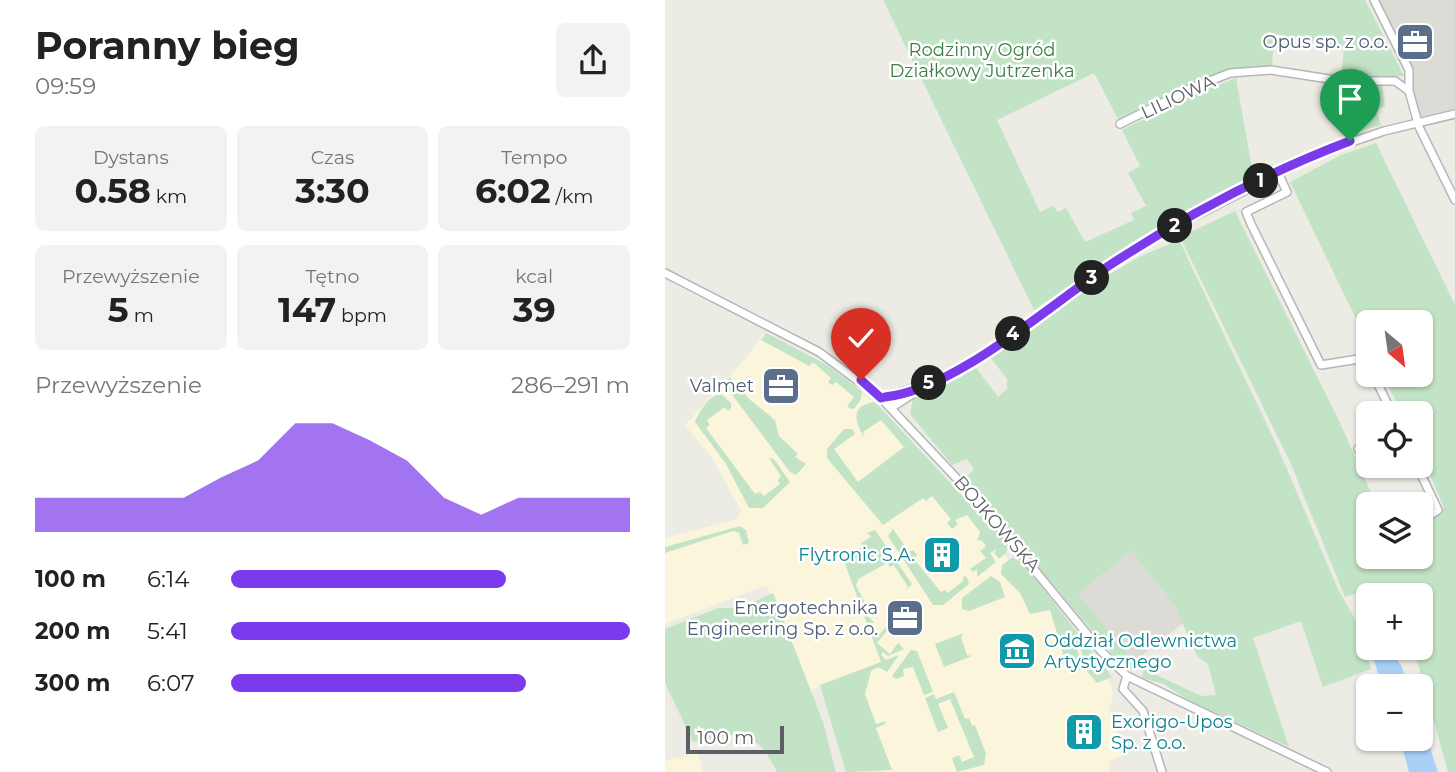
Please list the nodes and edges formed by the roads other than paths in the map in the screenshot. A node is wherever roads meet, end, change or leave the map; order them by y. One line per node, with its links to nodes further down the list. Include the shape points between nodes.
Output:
1 (1374, 0): 2 (street, via 1409,70)
2 (1409, 91): 4 (street, LILIOWA, via 1395,81 1342,80 1271,70 1230,73); 5 (street)
3 (1455, 114): 5 (street)
4 (1120, 124)
5 (1418, 124): 6 (street, via 1350,141); 7 (street)
6 (1278, 173): 9 (street, via 1287,192 1246,212 1251,224 1321,365); 10 (street, via 1149,240 981,355)
7 (1455, 200)
8 (665, 273): 11 (street, BOJKOWSKA, via 819,352)
9 (1356, 359)
10 (903, 397): 11 (street); 12 (street); 13 (street)
11 (881, 398): 12 (street, BOJKOWSKA)
12 (891, 408): 13 (street, BOJKOWSKA)
13 (907, 425): 16 (street, BOJKOWSKA, via 1019,547 1101,651)
14 (1433, 500): 15 (street, via 1438,510)
15 (1433, 513)
16 (1127, 676): 17 (street, via 1123,689 1143,711); 18 (street, BOJKOWSKA)
17 (1162, 772)
18 (1327, 772)

